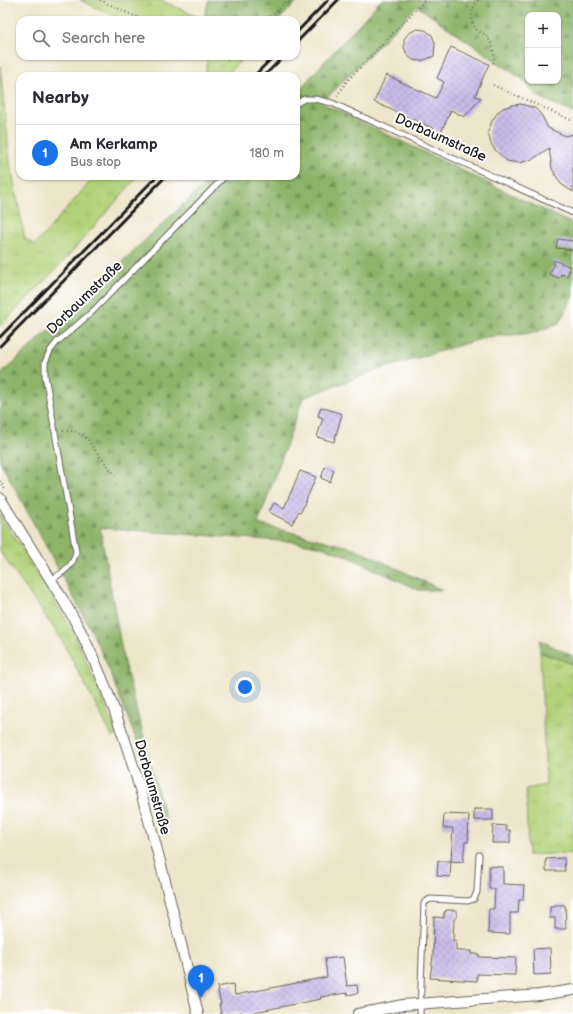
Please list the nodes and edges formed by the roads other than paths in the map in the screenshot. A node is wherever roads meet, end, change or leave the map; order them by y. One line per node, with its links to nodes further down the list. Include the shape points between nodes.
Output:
1 (300, 101): 3 (lane, Dorbaumstraße, via 304,98 332,103)
2 (221, 180): 5 (lane, Dorbaumstraße, via 91,313 57,342 45,362 45,375 76,552 70,567)
3 (572, 211)
4 (0, 498): 5 (street, Dorbaumstraße)
5 (51, 580): 9 (street, Dorbaumstraße, via 80,631 125,740 149,820)
6 (479, 855): 8 (lane, via 477,892 474,899 430,900 424,903)
7 (573, 990): 8 (street, via 540,995)
8 (419, 1003): 10 (street); 11 (lane)
9 (198, 1014)
10 (358, 1014)
11 (420, 1014)

